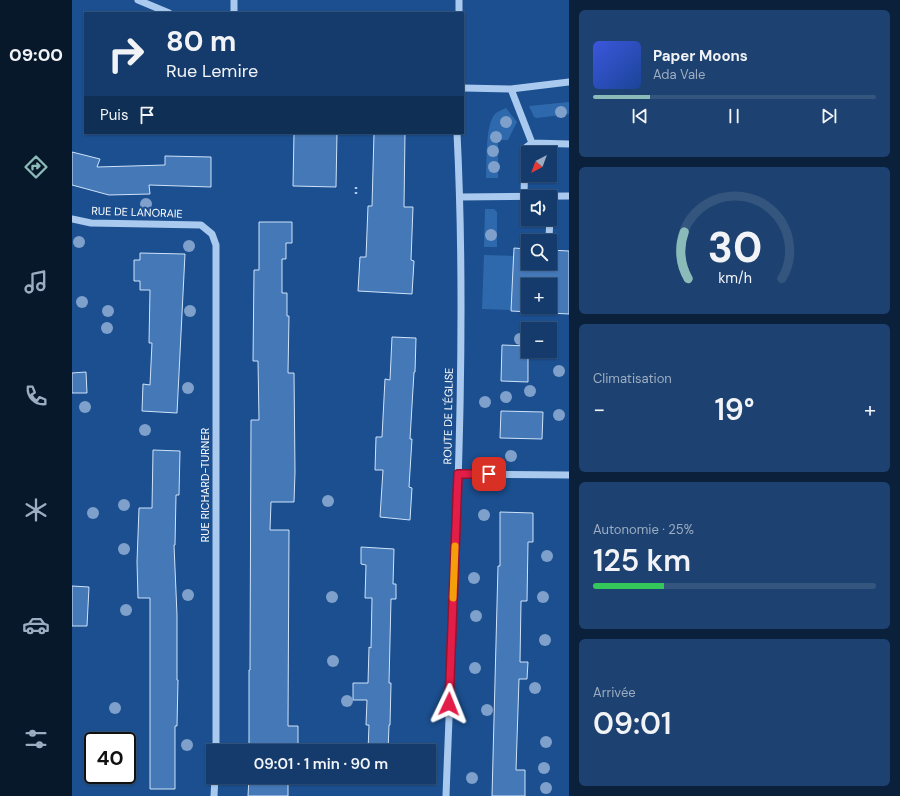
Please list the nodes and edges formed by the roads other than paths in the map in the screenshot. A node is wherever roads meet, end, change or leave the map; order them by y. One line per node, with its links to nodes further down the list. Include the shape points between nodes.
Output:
1 (138, 0): 4 (street)
2 (234, 0): 5 (street)
3 (459, 0): 6 (street)
4 (167, 12)
5 (234, 12)
6 (459, 12)
7 (569, 82): 9 (street)
8 (464, 88): 9 (street)
9 (511, 88): 11 (street)
10 (457, 134): 16 (street, ROUTE DE L'ÉGLISE)
11 (532, 143): 12 (street); 13 (street, via 525,148)
12 (569, 144)
13 (524, 190)
14 (521, 196): 16 (street)
15 (569, 196): 17 (street)
16 (460, 197): 20 (street, ROUTE DE L'ÉGLISE)
17 (557, 197)
18 (72, 219): 19 (street, RUE DE LANORAIE, via 91,223)
19 (201, 225): 22 (street, RUE RICHARD-TURNER, via 212,234 216,245)
20 (458, 474): 21 (street); 25 (street, ROUTE DE L'ÉGLISE)
21 (569, 475)
22 (216, 744)
23 (215, 784): 24 (street)
24 (214, 796)
25 (446, 796)

